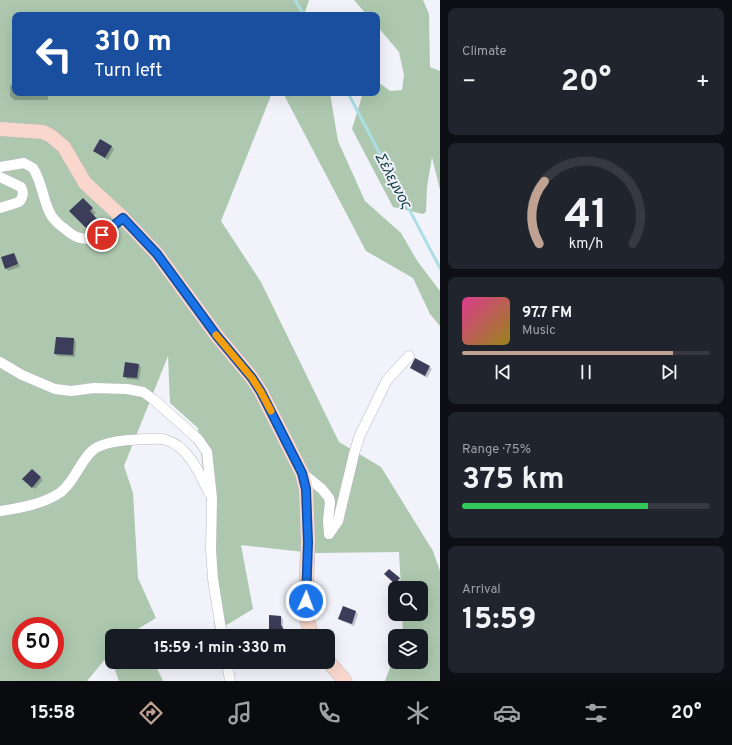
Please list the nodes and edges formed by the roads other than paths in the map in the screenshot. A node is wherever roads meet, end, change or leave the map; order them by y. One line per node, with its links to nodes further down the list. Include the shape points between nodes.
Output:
1 (0, 129): 5 (main road, via 32,130 51,136 64,147 85,183)
2 (0, 167): 5 (street, via 24,163 33,168 51,218 77,238 90,239 102,235)
3 (0, 177): 4 (street, via 22,189 19,202)
4 (0, 208)
5 (123, 218): 8 (main road, via 157,254 217,336 252,378)
6 (409, 356): 8 (street, via 387,380 360,435 338,521 330,534 329,498)
7 (0, 362): 9 (street, via 22,375 63,391 94,388 127,389 148,395 192,432 202,445 208,461)
8 (302, 473): 12 (main road, via 306,489 308,542 305,614)
9 (212, 498): 10 (street, via 197,468 172,442 156,439 122,441 97,447 88,456 71,483 53,497 32,505); 11 (street, via 211,550)
10 (0, 511)
11 (221, 629)
12 (310, 629)
13 (228, 669): 15 (street)
14 (335, 669): 16 (main road)
15 (230, 681)
16 (345, 681)

